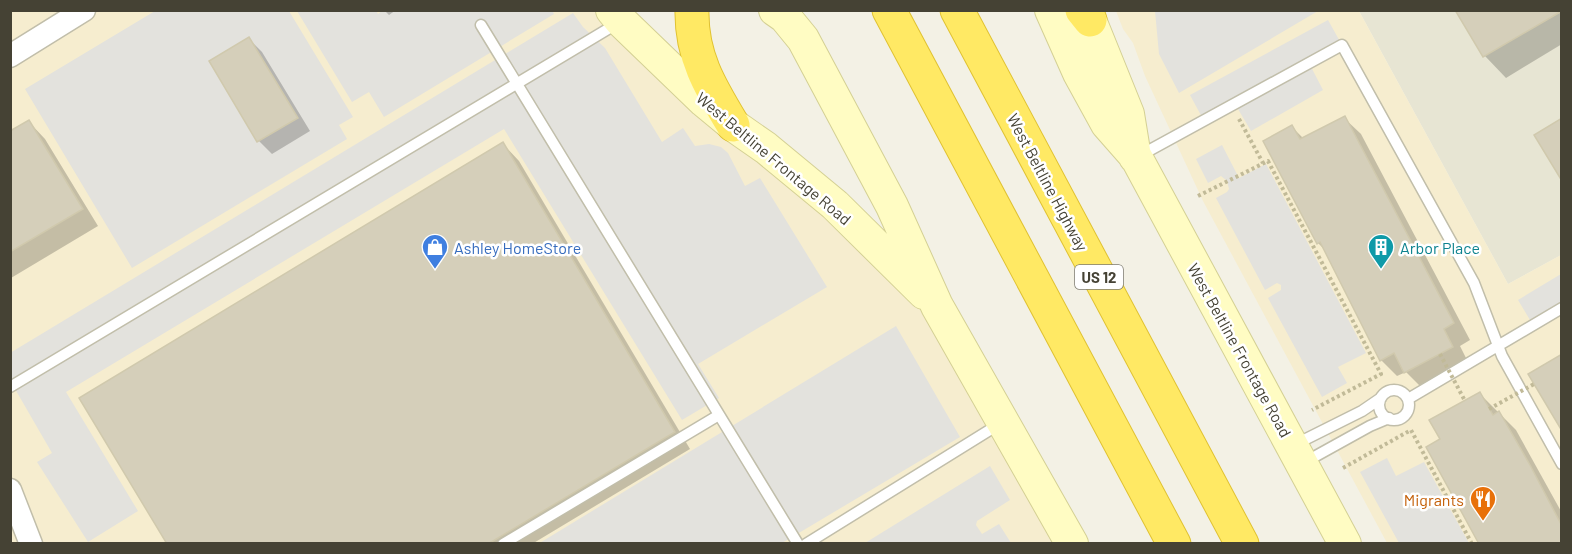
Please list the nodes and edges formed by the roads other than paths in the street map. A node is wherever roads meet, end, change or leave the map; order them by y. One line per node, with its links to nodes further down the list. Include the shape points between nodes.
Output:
1 (84, 10): 10 (street)
2 (692, 10): 12 (highway, via 692,32 699,60)
3 (776, 10): 14 (street, West Beltline Frontage Road, via 803,39 892,206)
4 (889, 10): 31 (highway)
5 (957, 10): 32 (highway, West Beltline Highway / US 12)
6 (1051, 10): 13 (street, West Beltline Frontage Road, via 1107,124)
7 (1086, 14): 13 (street, West Beltline Frontage Road, via 1128,114)
8 (616, 16): 11 (lane); 12 (street, West Beltline Frontage Road)
9 (481, 25): 11 (lane)
10 (10, 56)
11 (516, 85): 17 (lane); 20 (lane)
12 (733, 125): 14 (street, West Beltline Frontage Road, via 835,205)
13 (1136, 157): 16 (lane, via 1342,45 1474,283); 23 (street, West Beltline Frontage Road)
14 (937, 306): 22 (street, West Beltline Frontage Road)
15 (1562, 308): 16 (lane)
16 (1498, 346): 19 (lane); 24 (lane)
17 (10, 387)
18 (1381, 398): 19 (lane, via 1392,390); 21 (lane, via 1380,408); 23 (lane)
19 (1408, 399): 21 (lane, via 1406,413 1398,419)
20 (719, 415): 27 (lane); 28 (lane)
21 (1389, 418): 23 (lane)
22 (1004, 421): 29 (lane); 30 (street, West Beltline Frontage Road)
23 (1297, 455): 33 (street, West Beltline Frontage Road)
24 (1562, 464)
25 (10, 490): 26 (street)
26 (32, 543)
27 (503, 543)
28 (798, 543)
29 (806, 543)
30 (1072, 543)
31 (1174, 543)
32 (1242, 543)
33 (1345, 543)

